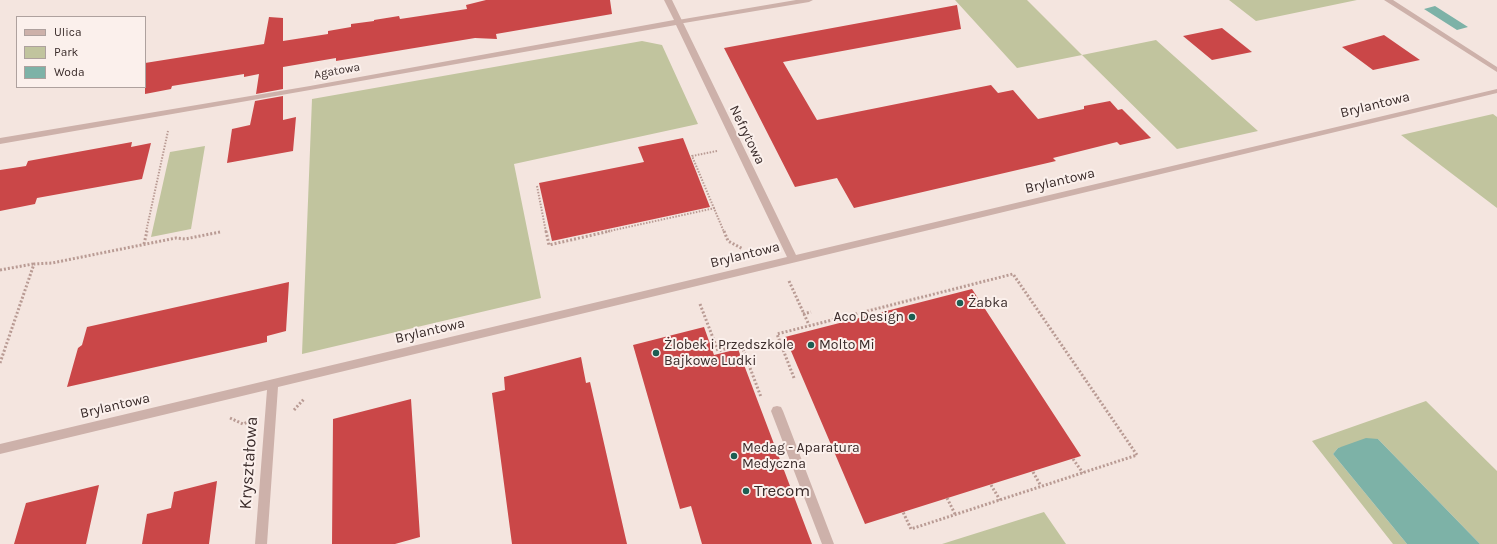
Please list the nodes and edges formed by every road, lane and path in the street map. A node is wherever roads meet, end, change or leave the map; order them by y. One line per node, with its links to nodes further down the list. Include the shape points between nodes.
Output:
1 (668, 0): 4 (street, Nefrytowa)
2 (809, 0): 4 (street)
3 (1388, 0): 5 (street)
4 (678, 22): 8 (street, Agatowa); 15 (street, Nefrytowa)
5 (1497, 70)
6 (1497, 91): 15 (street, Brylantowa)
7 (169, 125): 13 (path)
8 (0, 141)
9 (722, 150): 11 (path, via 692,156)
10 (537, 186): 11 (path, via 549,246)
11 (715, 208): 14 (path, via 728,241)
12 (220, 232): 13 (path)
13 (144, 244): 16 (path, via 52,263)
14 (749, 252)
15 (794, 259): 25 (street, Brylantowa)
16 (34, 264): 17 (path); 23 (path)
17 (0, 270)
18 (787, 277): 21 (path)
19 (698, 298): 27 (path, via 718,351 741,344 768,413)
20 (811, 312): 21 (path)
21 (804, 314): 22 (path)
22 (809, 326): 24 (path, via 777,334); 32 (path, via 1013,274 1137,455)
23 (0, 363)
24 (794, 378)
25 (273, 384): 29 (street, Brylantowa); 39 (street, Kryształowa)
26 (306, 398): 28 (path, via 294,410)
27 (777, 411): 40 (street)
28 (294, 417)
29 (0, 449)
30 (1073, 459): 32 (path)
31 (1032, 472): 34 (path)
32 (1083, 473): 34 (path)
33 (991, 485): 36 (path)
34 (1041, 486): 36 (path)
35 (947, 498): 38 (path)
36 (1000, 500): 38 (path)
37 (903, 512): 38 (path, via 911,529)
38 (955, 514)
39 (261, 544)
40 (828, 544)

